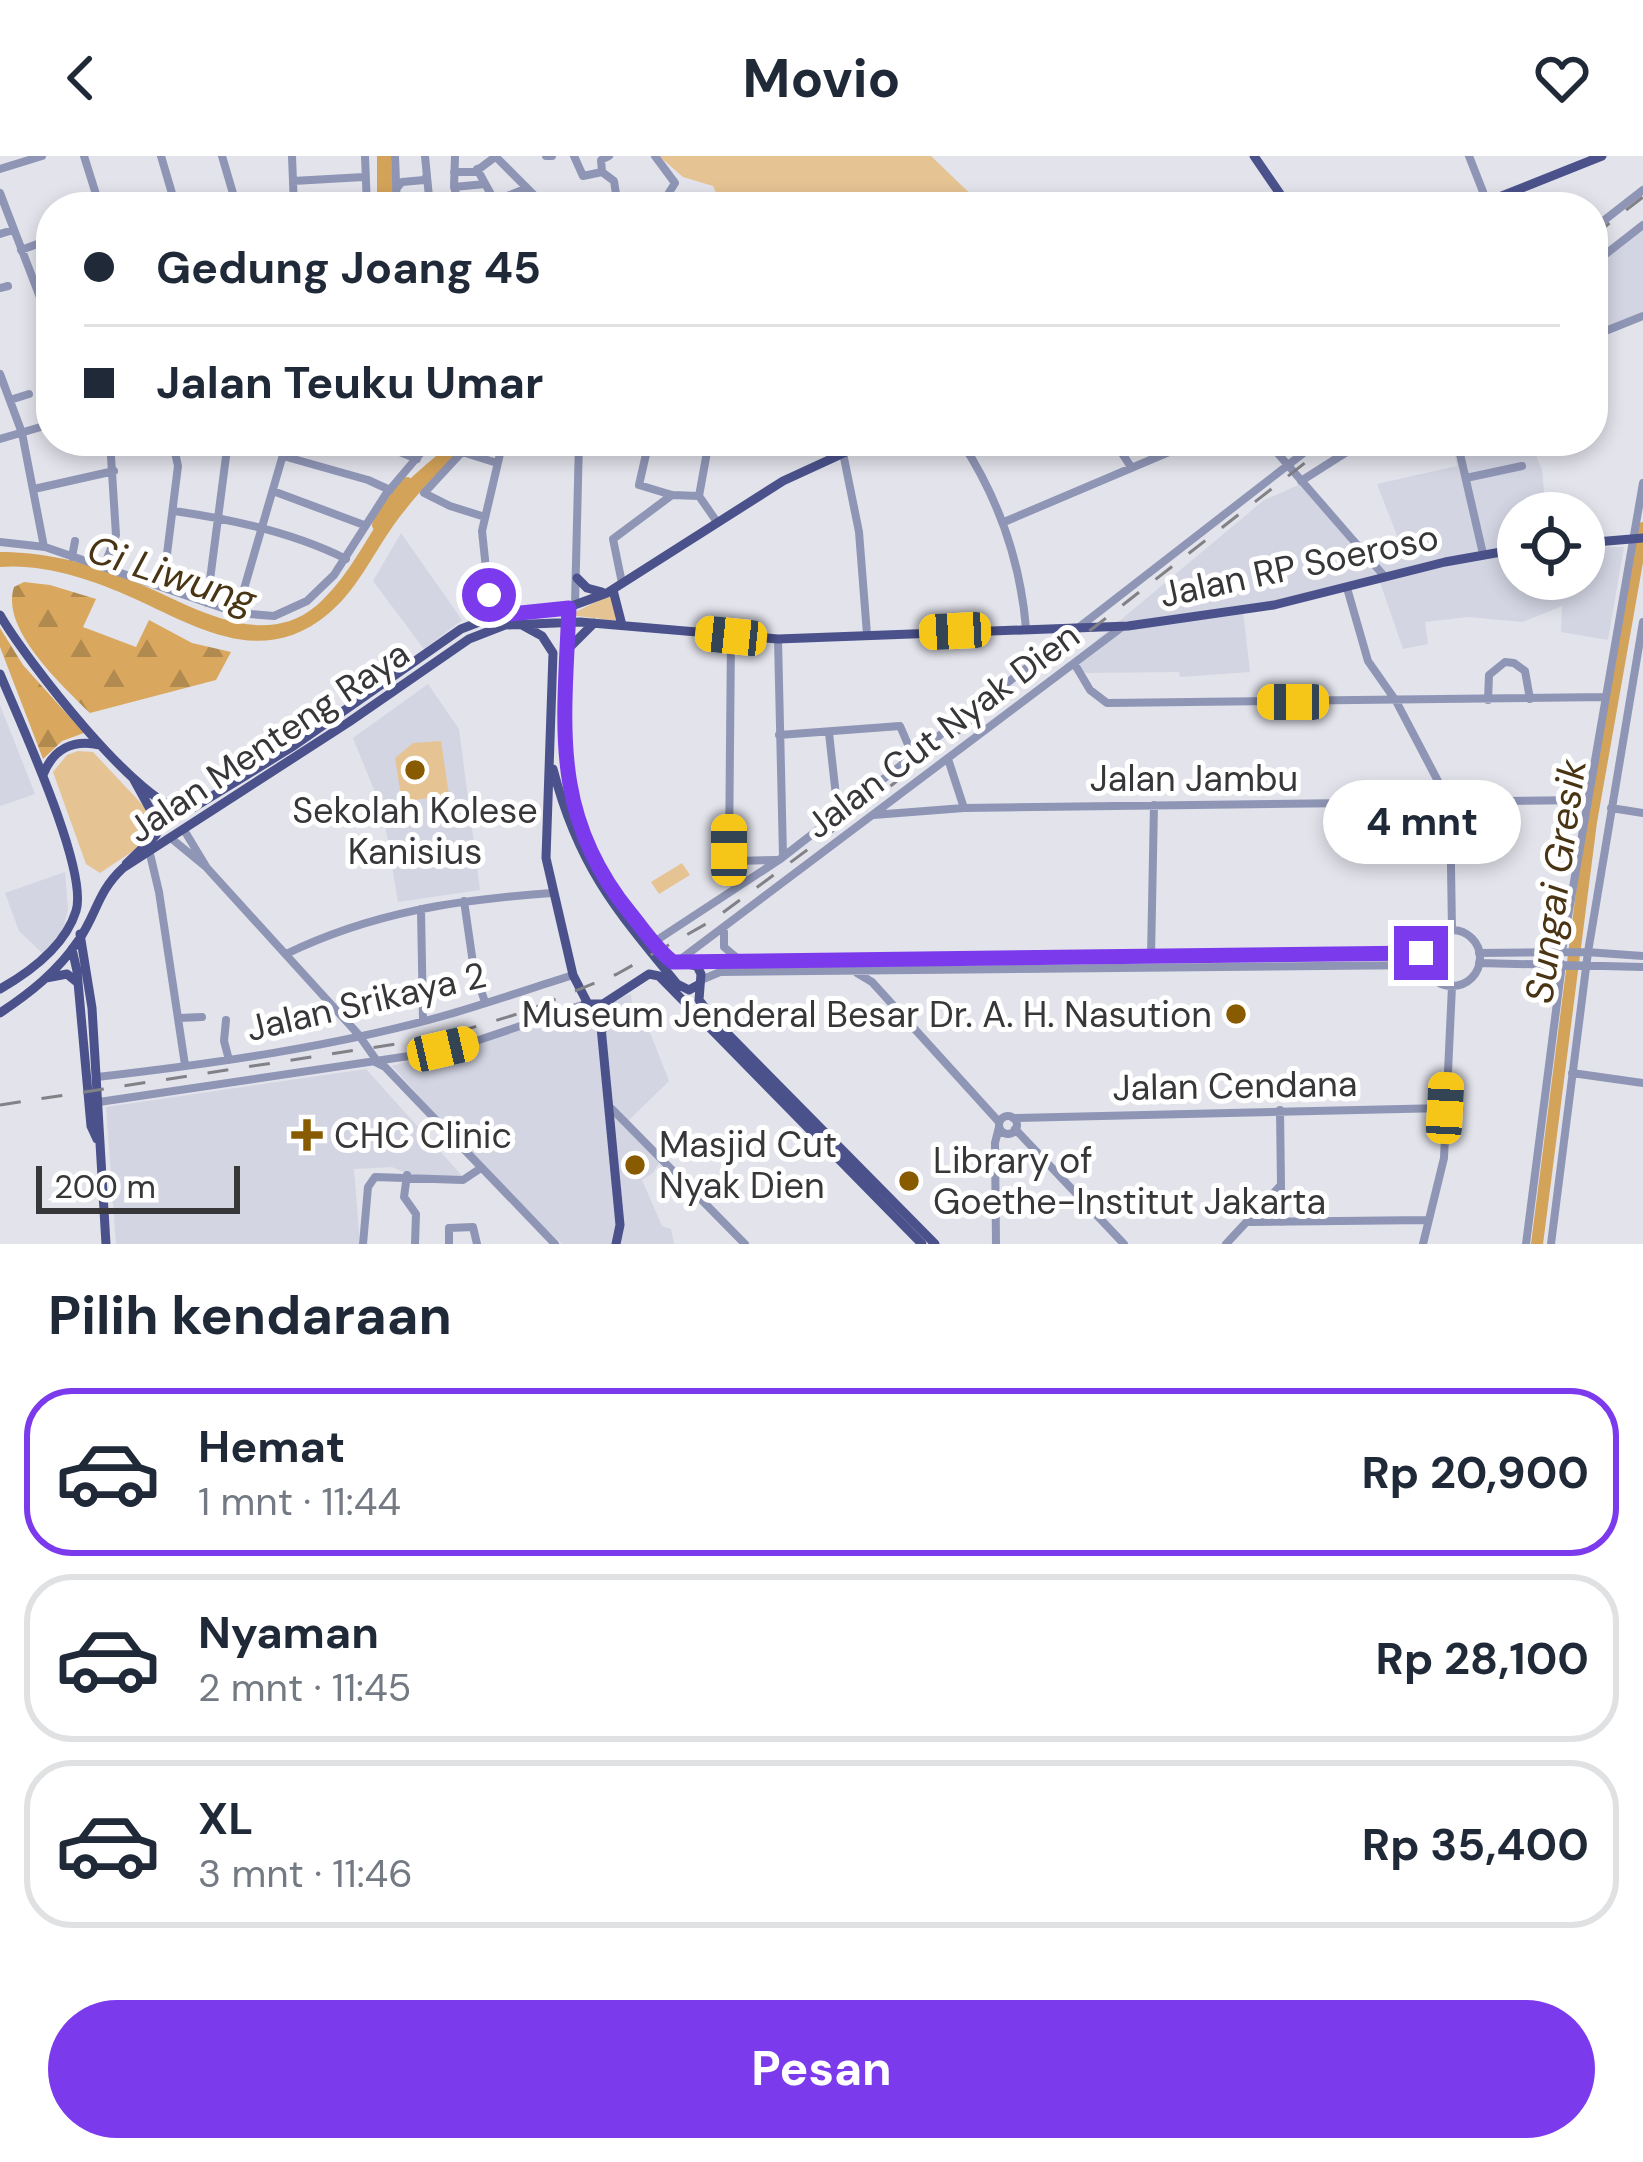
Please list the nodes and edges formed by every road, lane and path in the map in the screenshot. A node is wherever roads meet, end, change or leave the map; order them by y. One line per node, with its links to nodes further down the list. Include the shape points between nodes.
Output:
1 (42, 156): 17 (street)
2 (84, 156): 29 (street)
3 (161, 156): 30 (street)
4 (222, 156): 31 (street)
5 (292, 156): 23 (street)
6 (365, 156): 22 (street)
7 (395, 156): 27 (street)
8 (425, 156): 21 (street)
9 (455, 156): 19 (street)
10 (495, 156): 18 (street); 26 (street)
11 (574, 156): 20 (street, via 583,176)
12 (609, 156): 20 (street)
13 (655, 156): 40 (street, via 675,183)
14 (1254, 156): 41 (main road)
15 (1469, 156): 42 (street)
16 (1602, 156): 43 (main road)
17 (5, 164)
18 (477, 169): 19 (street); 24 (street)
19 (454, 172): 25 (street)
20 (602, 172): 39 (street)
21 (427, 176): 27 (street); 34 (street)
22 (364, 177): 23 (street); 33 (street)
23 (293, 181): 32 (street)
24 (484, 184): 25 (street); 36 (street)
25 (454, 187): 35 (street)
26 (527, 188): 37 (street); 38 (street)
27 (396, 190)
28 (1643, 190): 45 (street)
29 (95, 192)
30 (172, 192)
31 (233, 192)
32 (293, 192)
33 (366, 192)
34 (429, 192)
35 (456, 192)
36 (488, 192)
37 (519, 192)
38 (531, 192)
39 (617, 192)
40 (669, 192)
41 (1279, 192)
42 (1483, 192)
43 (1512, 192)
44 (0, 193): 47 (street)
45 (1608, 217)
46 (1643, 225): 51 (street)
47 (14, 230): 48 (street); 50 (street)
48 (0, 234)
49 (36, 244): 50 (street)
50 (21, 250): 52 (street)
51 (1608, 252)
52 (36, 288)
53 (1643, 316): 54 (street)
54 (1608, 330)
55 (0, 374): 57 (street)
56 (29, 394): 57 (street)
57 (10, 400): 59 (street)
58 (36, 429): 59 (street)
59 (22, 433): 60 (street); 91 (street)
60 (0, 439)
61 (112, 456): 87 (street)
62 (176, 456): 96 (street)
63 (226, 456): 98 (street)
64 (283, 456): 92 (street); 93 (street)
65 (410, 456): 82 (street)
66 (419, 456): 82 (street)
67 (457, 456): 97 (street, via 424,493)
68 (474, 456): 83 (street)
69 (499, 456): 83 (street)
70 (580, 456): 114 (street)
71 (644, 456): 94 (street, via 637,481)
72 (707, 456): 95 (street)
73 (837, 456): 99 (main road, Jalan Menteng Raya)
74 (844, 456): 131 (street)
75 (969, 456): 100 (street)
76 (1124, 456): 84 (street)
77 (1157, 456): 84 (street)
78 (1279, 456): 85 (street)
79 (1300, 456): 85 (street)
80 (1340, 456): 89 (street)
81 (1461, 456): 88 (street)
82 (417, 459): 92 (street)
83 (497, 463): 97 (street)
84 (1131, 466): 100 (street)
85 (1287, 466): 89 (street); 128 (street)
86 (1522, 466): 88 (street)
87 (114, 471): 91 (street); 112 (street, via 116,536)
88 (1466, 478): 109 (street)
89 (1301, 481): 113 (street)
90 (1643, 483): 103 (street)
91 (34, 489): 107 (street)
92 (390, 490): 101 (street)
93 (273, 491): 101 (street); 102 (street)
94 (671, 495): 95 (street); 117 (street, via 614,538)
95 (699, 496): 99 (street)
96 (174, 511): 98 (street); 115 (street)
97 (485, 517): 122 (street)
98 (219, 518): 102 (street); 118 (street)
99 (717, 522): 117 (main road, Jalan Menteng Raya)
100 (1004, 522): 130 (street)
101 (364, 525): 111 (street)
102 (261, 531): 111 (street); 120 (street)
103 (1639, 538): 105 (main road); 139 (street)
104 (75, 541): 110 (street)
105 (1605, 541)
106 (0, 542): 107 (street)
107 (45, 547): 110 (street)
108 (1497, 552): 109 (main road, Jalan RP Soeroso)
109 (1483, 554): 113 (main road, Jalan RP Soeroso)
110 (72, 556): 112 (street)
111 (346, 559): 120 (street, via 293,609 268,617)
112 (104, 567): 115 (street)
113 (1385, 577): 116 (main road, Jalan RP Soeroso)
114 (577, 578): 117 (main road, via 586,588); 119 (street)
115 (163, 586): 118 (street)
116 (1347, 587): 129 (main road, Jalan RP Soeroso); 141 (street, via 1361,646)
117 (614, 589): 119 (main road, Jalan Menteng Raya); 127 (main road)
118 (207, 603): 120 (street)
119 (572, 607): 122 (main road, Jalan Menteng Raya); 123 (main road)
120 (237, 613)
121 (0, 615): 145 (main road)
122 (491, 616): 149 (main road, Jalan Menteng Raya, via 198,808 171,809)
123 (568, 621): 125 (main road, Jalan RP Soeroso); 126 (main road, Jalan RP Soeroso); 135 (main road)
124 (1643, 622): 133 (street)
125 (516, 623): 136 (main road, via 542,635); 159 (main road, Jalan Menteng Raya, via 469,639)
126 (594, 623): 127 (main road, Jalan RP Soeroso); 135 (main road)
127 (622, 625): 132 (main road, Jalan RP Soeroso)
128 (1084, 625): 129 (main road, Jalan RP Soeroso); 130 (main road, Jalan RP Soeroso); 146 (street)
129 (1124, 626): 137 (street, Jalan Cut Nyak Dien)
130 (1026, 628): 131 (main road, Jalan RP Soeroso)
131 (867, 634): 134 (main road, Jalan RP Soeroso)
132 (731, 636): 134 (main road, Jalan RP Soeroso); 162 (street, via 729,855)
133 (1642, 637): 155 (street)
134 (778, 638): 144 (street)
135 (567, 652): 136 (main road); 173 (main road, via 571,803 598,868)
136 (553, 653): 147 (main road)
137 (1074, 663): 141 (street, via 1107,703); 148 (street, Jalan Cut Nyak Dien)
138 (0, 674): 150 (main road)
139 (1606, 697): 140 (street); 151 (street)
140 (1530, 699): 142 (street); 142 (street, via 1525,671 1505,662 1489,675)
141 (1396, 700): 142 (street); 152 (street)
142 (1488, 700)
143 (829, 733): 144 (street); 146 (street, via 902,728); 157 (street)
144 (779, 736): 162 (street)
145 (101, 745): 149 (main road); 150 (main road, via 62,748)
146 (913, 756): 157 (street)
147 (550, 758): 165 (main road); 200 (main road, via 572,834 598,881 677,984 689,990)
148 (947, 759): 154 (street); 158 (street, Jalan Cut Nyak Dien)
149 (133, 778): 163 (main road, via 160,826)
150 (43, 780): 168 (main road, via 76,878)
151 (1586, 800): 152 (street, Jalan Jambu); 175 (street)
152 (1450, 804): 153 (street, Jalan Jambu); 170 (street)
153 (1154, 805): 154 (street, Jalan Jambu); 182 (street)
154 (964, 808): 158 (street, Jalan Jambu)
155 (1611, 808): 156 (street); 177 (street)
156 (1643, 813)
157 (838, 814): 162 (street)
158 (873, 815): 169 (street, Jalan Cut Nyak Dien)
159 (184, 830): 160 (main road, Jalan Menteng Raya); 164 (street)
160 (172, 838): 161 (main road, Jalan Menteng Raya); 164 (street)
161 (150, 854): 163 (main road, Jalan Menteng Raya); 210 (street)
162 (781, 859): 173 (street)
163 (124, 868): 172 (main road, Jalan Menteng Raya, via 99,896)
164 (207, 868): 178 (street)
165 (552, 893): 166 (street); 198 (main road)
166 (464, 901): 167 (street); 205 (street)
167 (421, 909): 178 (street, via 367,919); 212 (street)
168 (75, 916): 171 (main road); 172 (main road)
169 (724, 929): 186 (street, via 724,947); 187 (street, Jalan Cut Nyak Dien)
170 (1452, 930): 176 (street); 184 (street, via 1467,934)
171 (65, 933): 174 (main road); 203 (main road)
172 (82, 937): 174 (main road, Jalan Menteng Raya); 220 (main road)
173 (654, 942): 187 (main road)
174 (72, 950): 199 (main road, Jalan Menteng Raya); 201 (main road)
175 (1565, 951): 177 (street); 184 (street)
176 (1425, 952): 179 (street); 191 (street)
177 (1587, 952): 180 (street); 189 (street)
178 (286, 954): 214 (street)
179 (1276, 956): 182 (street); 193 (street)
180 (1643, 956)
181 (1136, 957): 182 (street); 183 (street); 195 (street)
182 (1151, 957)
183 (1011, 958): 185 (street); 197 (street)
184 (1479, 958): 190 (street); 202 (street, via 1470,980)
185 (889, 959): 186 (street); 196 (street)
186 (744, 960): 188 (street)
187 (677, 962): 188 (main road)
188 (694, 963): 200 (main road)
189 (1586, 963): 190 (street); 192 (street); 218 (street)
190 (1564, 964): 253 (street)
191 (1426, 965): 193 (street); 202 (street)
192 (1643, 967)
193 (1277, 969): 195 (street)
194 (850, 970): 196 (street); 200 (street, via 720,972); 204 (street)
195 (1136, 970): 197 (street)
196 (888, 971): 197 (street); 204 (street)
197 (1011, 971)
198 (573, 975): 205 (street, Jalan Srikaya 2); 206 (main road)
199 (46, 978): 201 (main road, via 67,974); 208 (main road, Jalan Menteng Raya)
200 (699, 982): 219 (main road, via 701,1004)
201 (78, 983): 228 (main road)
202 (1452, 986): 223 (street)
203 (0, 989)
204 (880, 992): 226 (street)
205 (485, 1003): 212 (street, Jalan Srikaya 2)
206 (586, 1004): 207 (main road); 213 (main road); 216 (street)
207 (603, 1004): 213 (main road); 219 (main road, via 659,976)
208 (0, 1013)
209 (202, 1017): 210 (street)
210 (179, 1018): 217 (street)
211 (226, 1020): 215 (street)
212 (423, 1020): 214 (street, Jalan Srikaya 2)
213 (602, 1031): 224 (main road)
214 (358, 1034): 215 (street, Jalan Srikaya 2); 216 (street)
215 (229, 1060): 217 (street, Jalan Srikaya 2)
216 (381, 1062): 222 (street); 230 (street)
217 (185, 1065): 220 (street, Jalan Srikaya 2)
218 (1572, 1073): 221 (street); 254 (street)
219 (763, 1076): 236 (main road)
220 (97, 1077): 222 (main road)
221 (1643, 1083)
222 (99, 1102): 228 (main road)
223 (1445, 1108): 225 (street, Jalan Cendana); 235 (street, via 1444,1158)
224 (611, 1109): 227 (street); 229 (main road)
225 (1280, 1110): 226 (street, Jalan Cendana); 233 (street)
226 (1008, 1125): 249 (street, via 995,1145); 250 (street)
227 (634, 1133): 229 (street); 246 (street)
228 (97, 1139): 239 (main road)
229 (614, 1144): 245 (main road)
230 (482, 1168): 232 (street); 244 (street)
231 (407, 1175): 232 (street); 240 (street, via 370,1182); 241 (street)
232 (463, 1180): 234 (street)
233 (1281, 1185): 237 (street); 238 (street)
234 (454, 1193)
235 (1428, 1220): 238 (street); 252 (street)
236 (907, 1222): 247 (main road); 248 (main road)
237 (1250, 1222): 238 (street); 251 (street)
238 (1282, 1222)
239 (106, 1244)
240 (363, 1244)
241 (415, 1244)
242 (449, 1244): 243 (street, via 450,1227 475,1228)
243 (477, 1244)
244 (555, 1244)
245 (616, 1244)
246 (745, 1244)
247 (922, 1244)
248 (935, 1244)
249 (996, 1244)
250 (1124, 1244)
251 (1226, 1244)
252 (1423, 1244)
253 (1526, 1244)
254 (1551, 1244)

